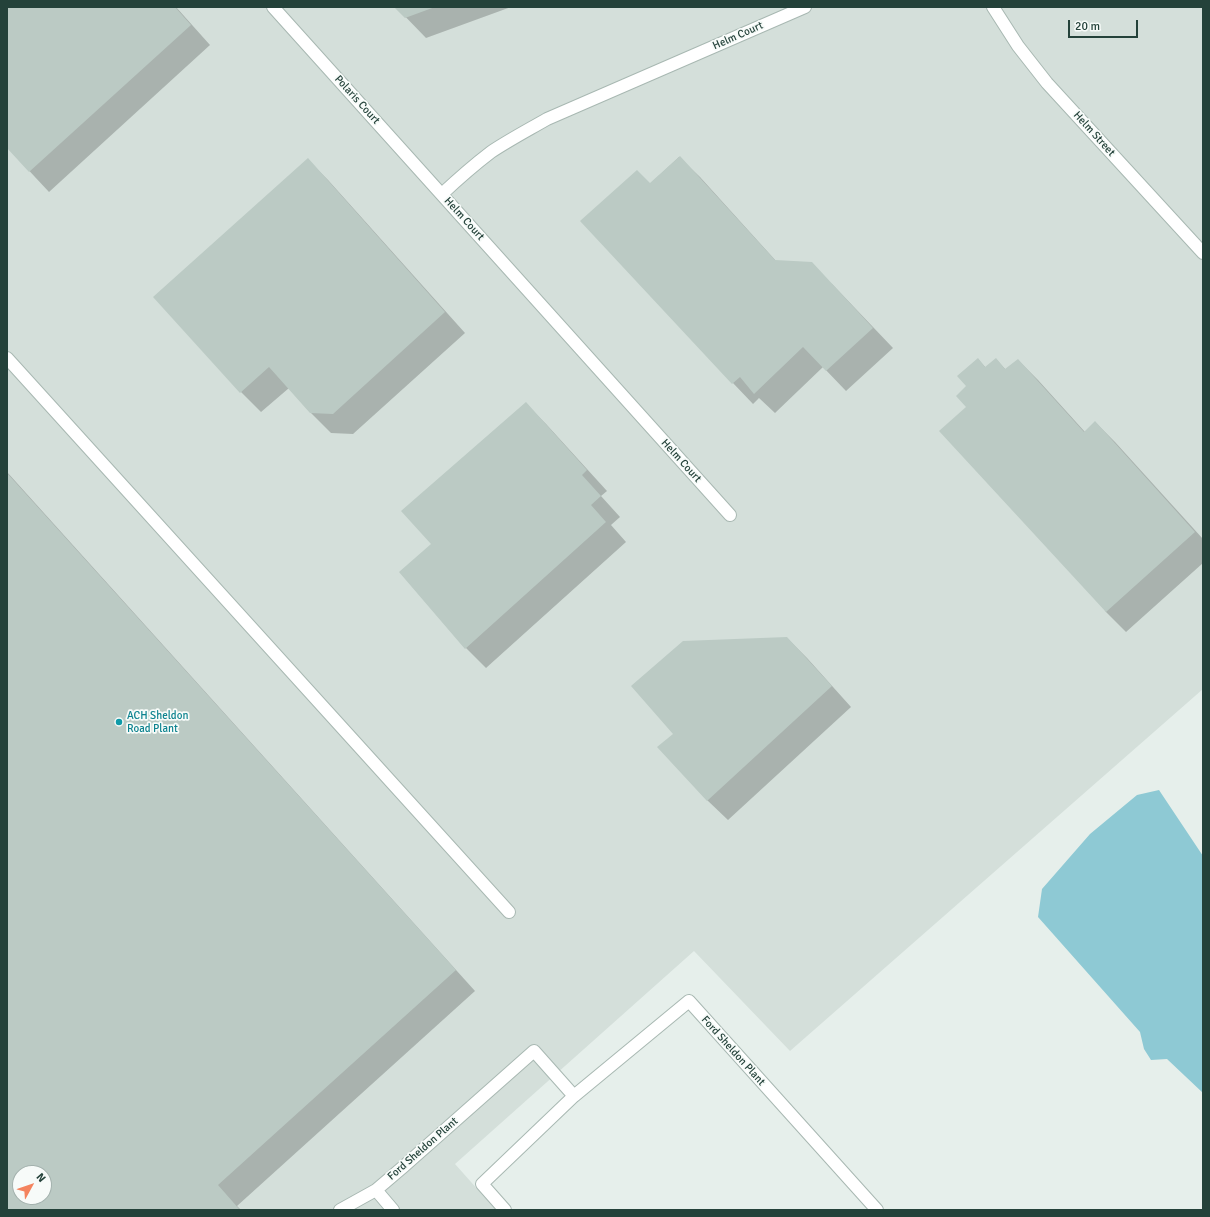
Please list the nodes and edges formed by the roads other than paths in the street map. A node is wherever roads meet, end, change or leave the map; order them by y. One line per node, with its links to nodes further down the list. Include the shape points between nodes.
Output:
1 (273, 7): 4 (street, Polaris Court)
2 (805, 7): 4 (street, Helm Court, via 547,119 491,152)
3 (993, 7): 5 (street, Helm Street, via 1018,46 1047,83)
4 (442, 194): 7 (street, Helm Court)
5 (1203, 253)
6 (7, 358): 8 (street)
7 (730, 516)
8 (509, 912)
9 (574, 1096): 10 (street, Ford Sheldon Plant, via 534,1051); 13 (street, Ford Sheldon Plant, via 482,1184); 14 (street, Ford Sheldon Plant, via 689,1001)
10 (376, 1190): 11 (street); 12 (street)
11 (340, 1210)
12 (392, 1210)
13 (505, 1210)
14 (877, 1210)

